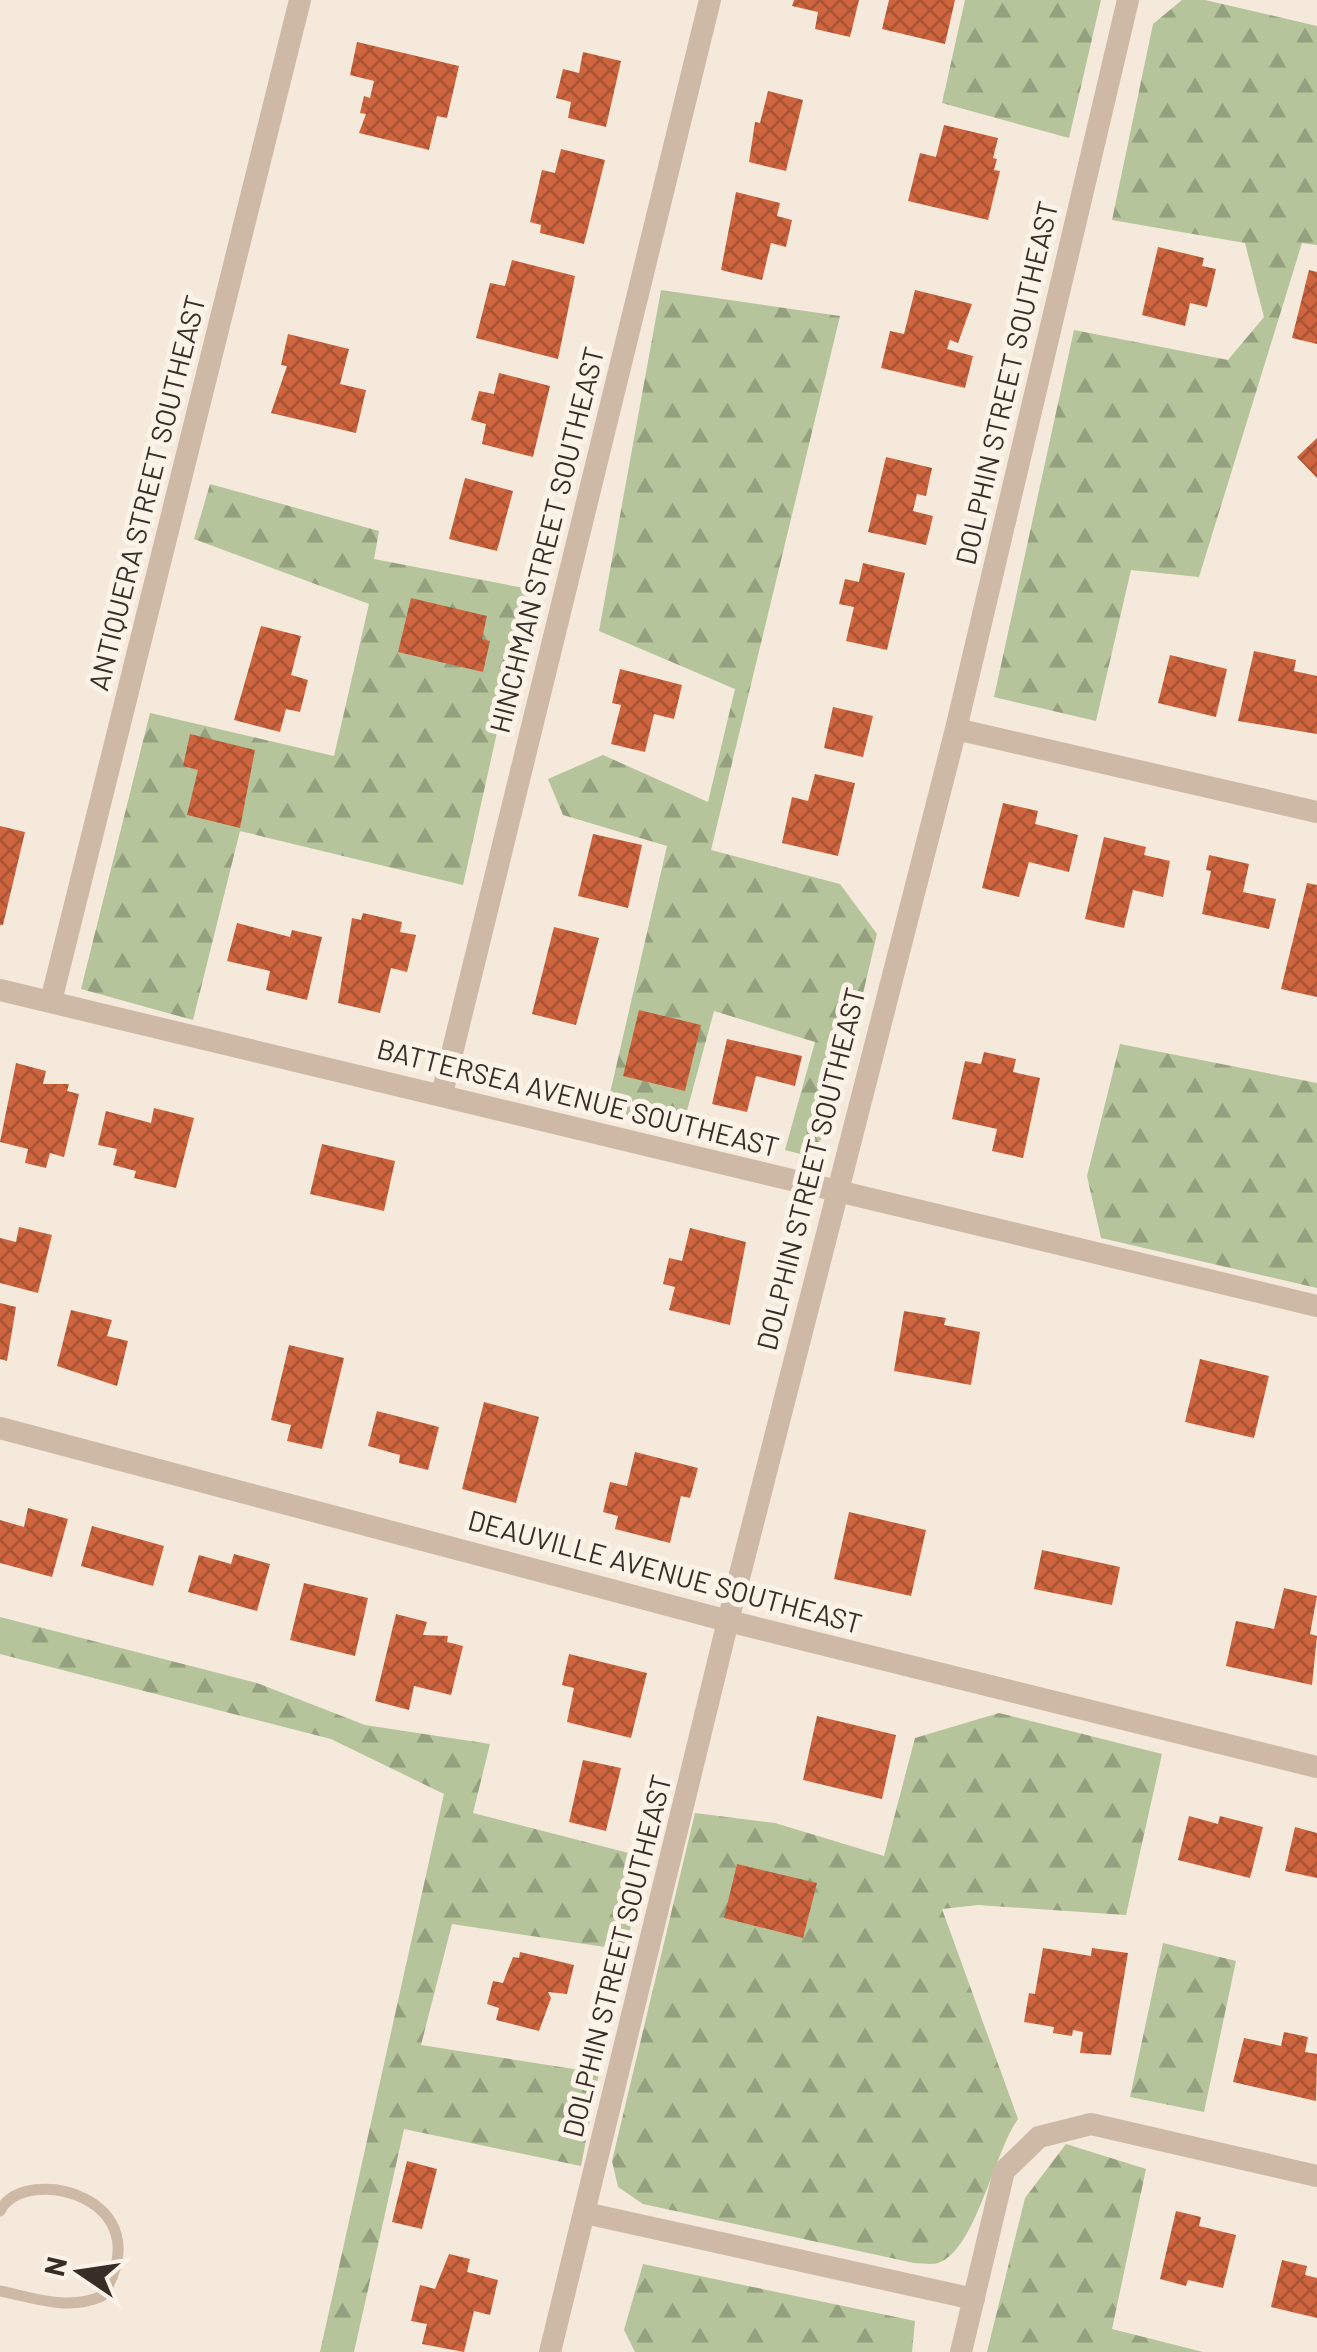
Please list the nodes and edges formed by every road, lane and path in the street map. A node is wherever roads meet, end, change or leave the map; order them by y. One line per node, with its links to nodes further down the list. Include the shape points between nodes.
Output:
1 (300, 0): 7 (street, ANTIQUERA STREET SOUTHEAST)
2 (710, 0): 8 (street, HINCHMAN STREET SOUTHEAST)
3 (1128, 0): 4 (street, DOLPHIN STREET SOUTHEAST)
4 (956, 729): 5 (street); 9 (street, DOLPHIN STREET SOUTHEAST)
5 (1317, 812)
6 (0, 990): 7 (street, BATTERSEA AVENUE SOUTHEAST)
7 (51, 1002): 8 (street, BATTERSEA AVENUE SOUTHEAST)
8 (442, 1094): 9 (street, BATTERSEA AVENUE SOUTHEAST)
9 (835, 1192): 10 (street, BATTERSEA AVENUE SOUTHEAST); 12 (street, DOLPHIN STREET SOUTHEAST)
10 (1317, 1306)
11 (0, 1428): 12 (street, DEAUVILLE AVENUE SOUTHEAST)
12 (728, 1622): 13 (street, DEAUVILLE AVENUE SOUTHEAST); 16 (street, DOLPHIN STREET SOUTHEAST)
13 (1317, 1766)
14 (1317, 2176): 18 (street, via 1091,2124 1039,2137 1004,2171)
15 (0, 2211): 17 (lane, via 30,2190 87,2199 104,2210 118,2233 120,2257 102,2296 85,2304)
16 (586, 2213): 18 (street); 19 (street, DOLPHIN STREET SOUTHEAST)
17 (0, 2291)
18 (974, 2299): 20 (street)
19 (550, 2352)
20 (961, 2352)

